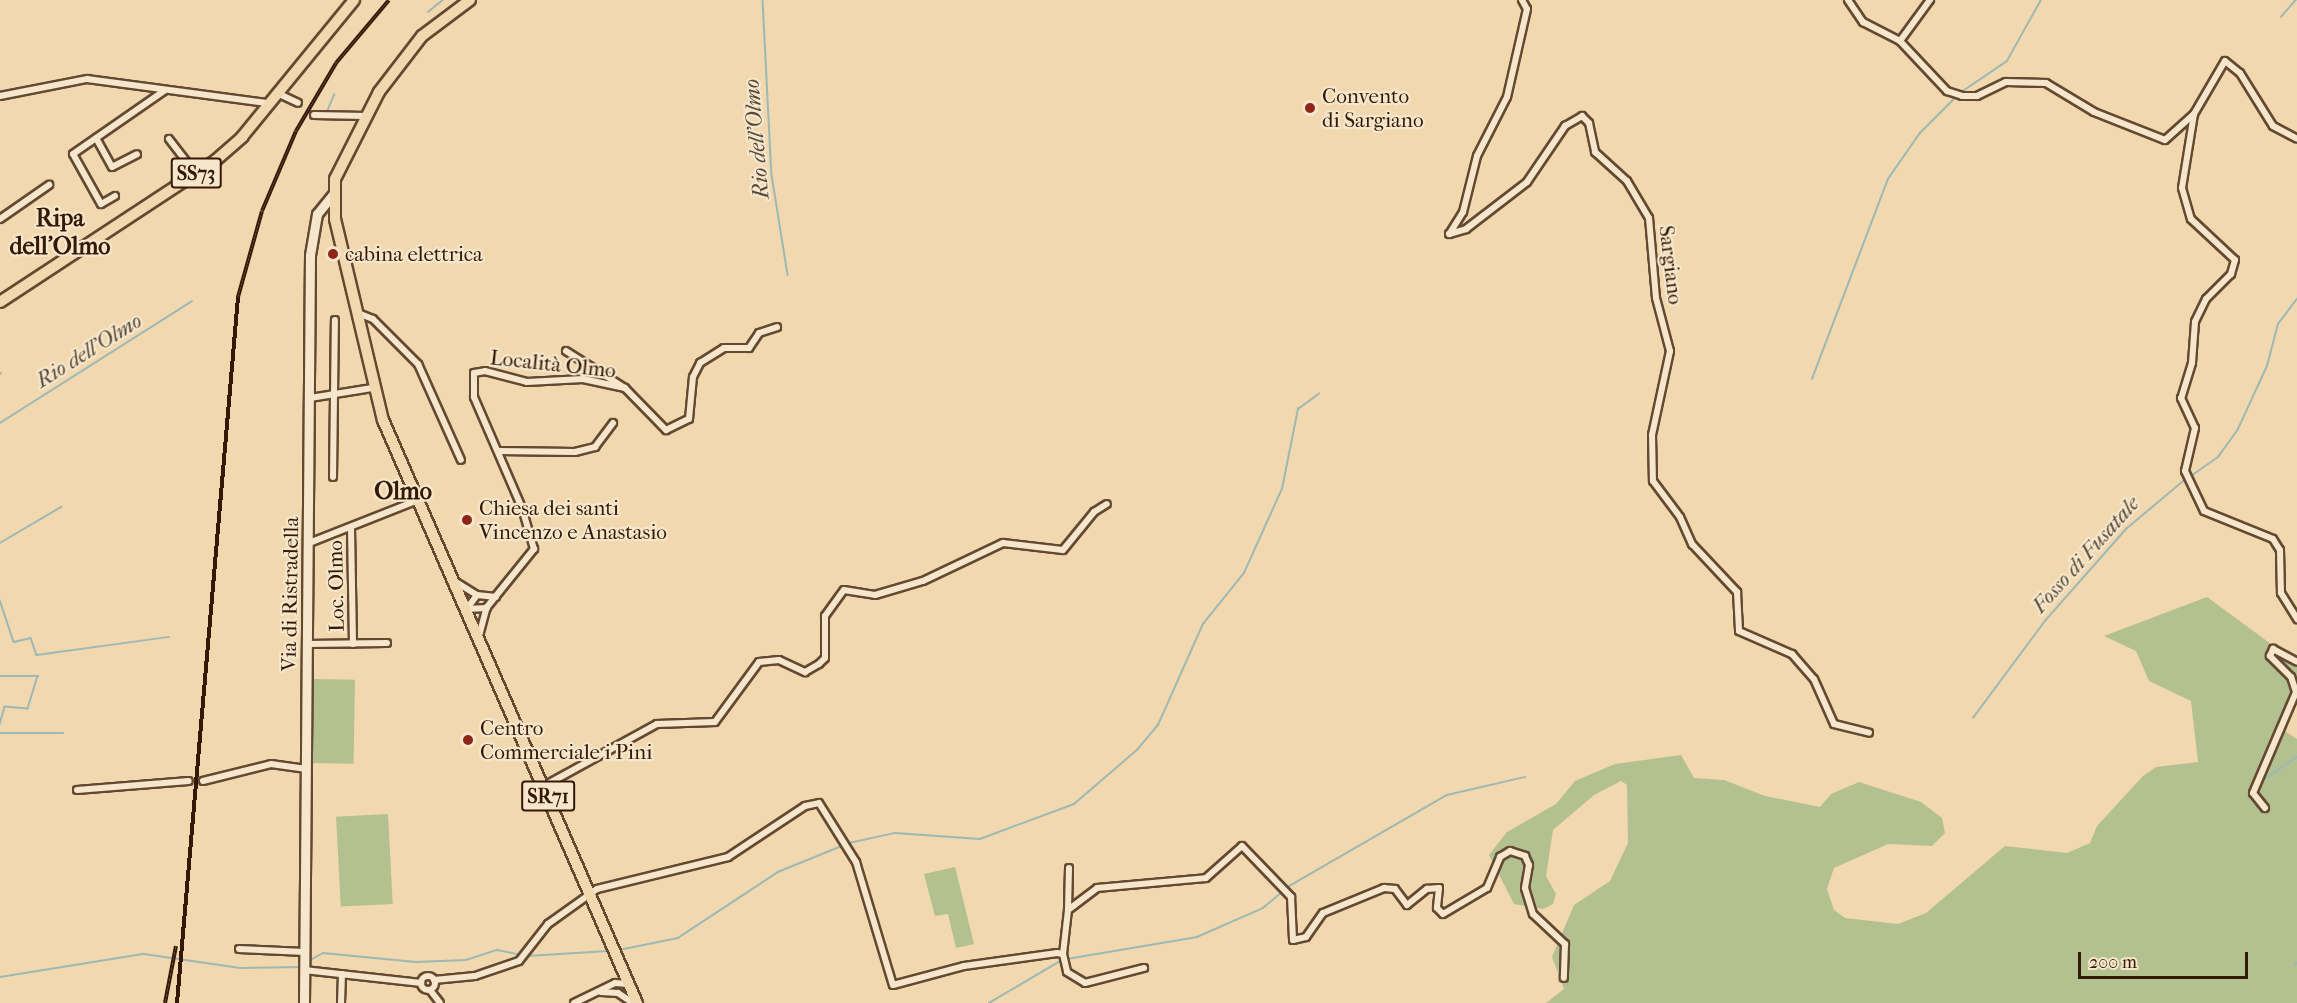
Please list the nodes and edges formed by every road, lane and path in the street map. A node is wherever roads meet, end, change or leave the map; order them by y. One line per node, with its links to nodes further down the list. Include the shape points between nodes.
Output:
1 (354, 0): 8 (main road, SS73)
2 (470, 0): 14 (main road, SR71, via 422,36)
3 (1522, 0): 52 (street, Sargiano, via 1527,9 1507,97 1477,156 1463,212 1449,234 1466,229 1527,182 1565,126 1582,116 1589,123 1595,152 1628,182 1649,218 1656,298 1670,351 1652,435 1653,481 1680,517 1692,544 1737,592 1739,631 1792,654 1814,679 1834,724)
4 (1848, 0): 6 (street, via 1863,22)
5 (1930, 0): 6 (street)
6 (1900, 41): 12 (street, via 1947,91 1977,96 2006,82 2031,80 2061,90 2094,112 2165,140)
7 (164, 91): 9 (street, via 87,79); 10 (street); 15 (street)
8 (277, 93): 10 (main road, SS73); 11 (street)
9 (0, 96)
10 (268, 103): 19 (main road, SS73, via 242,137)
11 (298, 104)
12 (2194, 114): 17 (street, via 2225,61 2240,73 2273,126); 46 (street, via 2182,188 2191,219 2235,260 2231,274 2206,299 2195,322 2181,398 2195,428 2185,471 2204,511 2273,539 2280,550 2281,593)
13 (314, 115): 14 (street)
14 (366, 116): 21 (main road, SR71, via 341,162)
15 (96, 138): 18 (street, via 112,167); 22 (street, via 73,154 101,204)
16 (170, 139): 19 (street)
17 (2297, 139)
18 (137, 154)
19 (196, 174): 24 (main road, SS73)
20 (49, 185): 23 (street)
21 (334, 193): 25 (main road, SR71); 32 (street, Via di Ristradella, via 317,214 310,239)
22 (115, 196)
23 (0, 219)
24 (0, 302)
25 (357, 313): 29 (main road, SR71); 35 (street, via 373,319 418,364)
26 (335, 320): 31 (street)
27 (777, 327): 30 (street, Località Olmo, via 759,333 750,348 724,348 700,363 693,377 689,419 675,428 657,425)
28 (566, 351): 30 (street, Località Olmo)
29 (372, 388): 31 (street); 37 (main road, SR71)
30 (624, 388): 34 (street, Località Olmo, via 583,379 527,382 485,371 474,374 471,387)
31 (334, 393): 32 (street); 36 (street)
32 (310, 398): 40 (street, Via di Ristradella)
33 (613, 423): 34 (street, via 595,447 575,452)
34 (498, 451): 43 (street, Località Olmo, via 534,549)
35 (461, 460)
36 (333, 477)
37 (419, 500): 39 (street, Loc. Olmo); 41 (main road, SR71)
38 (1107, 504): 56 (street, via 1094,512 1063,550 1003,543 922,581 875,595 844,590 825,616 825,658 819,664 805,672 779,660 759,662 715,722 657,724)
39 (351, 528): 40 (street, Loc. Olmo); 50 (street, Loc. Olmo)
40 (309, 543): 49 (street, Via di Ristradella)
41 (455, 582): 42 (street); 45 (main road, SR71)
42 (477, 595): 43 (street); 45 (street)
43 (496, 597): 44 (street)
44 (488, 607): 45 (street); 47 (street)
45 (467, 609): 47 (main road, SR71)
46 (2297, 619)
47 (479, 637): 56 (main road, SR71)
48 (387, 643): 50 (street, Loc. Olmo)
49 (307, 644): 50 (street, Loc. Olmo); 53 (street, Via di Ristradella)
50 (353, 644)
51 (2297, 662): 58 (street, via 2273,649 2270,656 2291,677 2296,692 2253,793)
52 (1869, 733)
53 (305, 769): 55 (street, via 271,764); 63 (street, Via di Ristradella)
54 (189, 780): 57 (street)
55 (203, 782)
56 (544, 786): 60 (main road, SR71)
57 (77, 790)
58 (2265, 808)
59 (1069, 868): 61 (street)
60 (589, 895): 64 (street, via 729,857 805,806 819,803 856,862 893,985 964,966); 65 (main road, SR71); 70 (street, via 548,924 522,960 475,976)
61 (1068, 910): 64 (street); 69 (street, via 1097,888 1206,878 1248,846 1291,897 1293,940 1306,937 1323,913 1384,888 1395,889 1407,904 1427,889 1439,888 1437,908 1443,914 1488,888 1500,857 1520,852 1529,865 1525,888 1533,914 1565,944)
62 (239, 949): 63 (street)
63 (304, 952): 67 (street, Via di Ristradella)
64 (1063, 954): 66 (street, via 1068,972 1085,983)
65 (617, 956): 72 (street); 73 (main road, SR71)
66 (1144, 968)
67 (304, 970): 68 (street); 77 (street, Via di Ristradella)
68 (342, 975): 71 (street); 78 (street)
69 (1564, 978)
70 (434, 980): 71 (street, via 426,976); 74 (street)
71 (421, 983): 74 (street)
72 (615, 983): 73 (street); 75 (street)
73 (630, 986): 76 (street); 82 (main road, SR71)
74 (430, 990): 79 (street)
75 (601, 992): 76 (street); 80 (street)
76 (618, 993): 81 (street)
77 (304, 1003)
78 (341, 1003)
79 (440, 1003)
80 (574, 1003)
81 (633, 1003)
82 (637, 1003)

